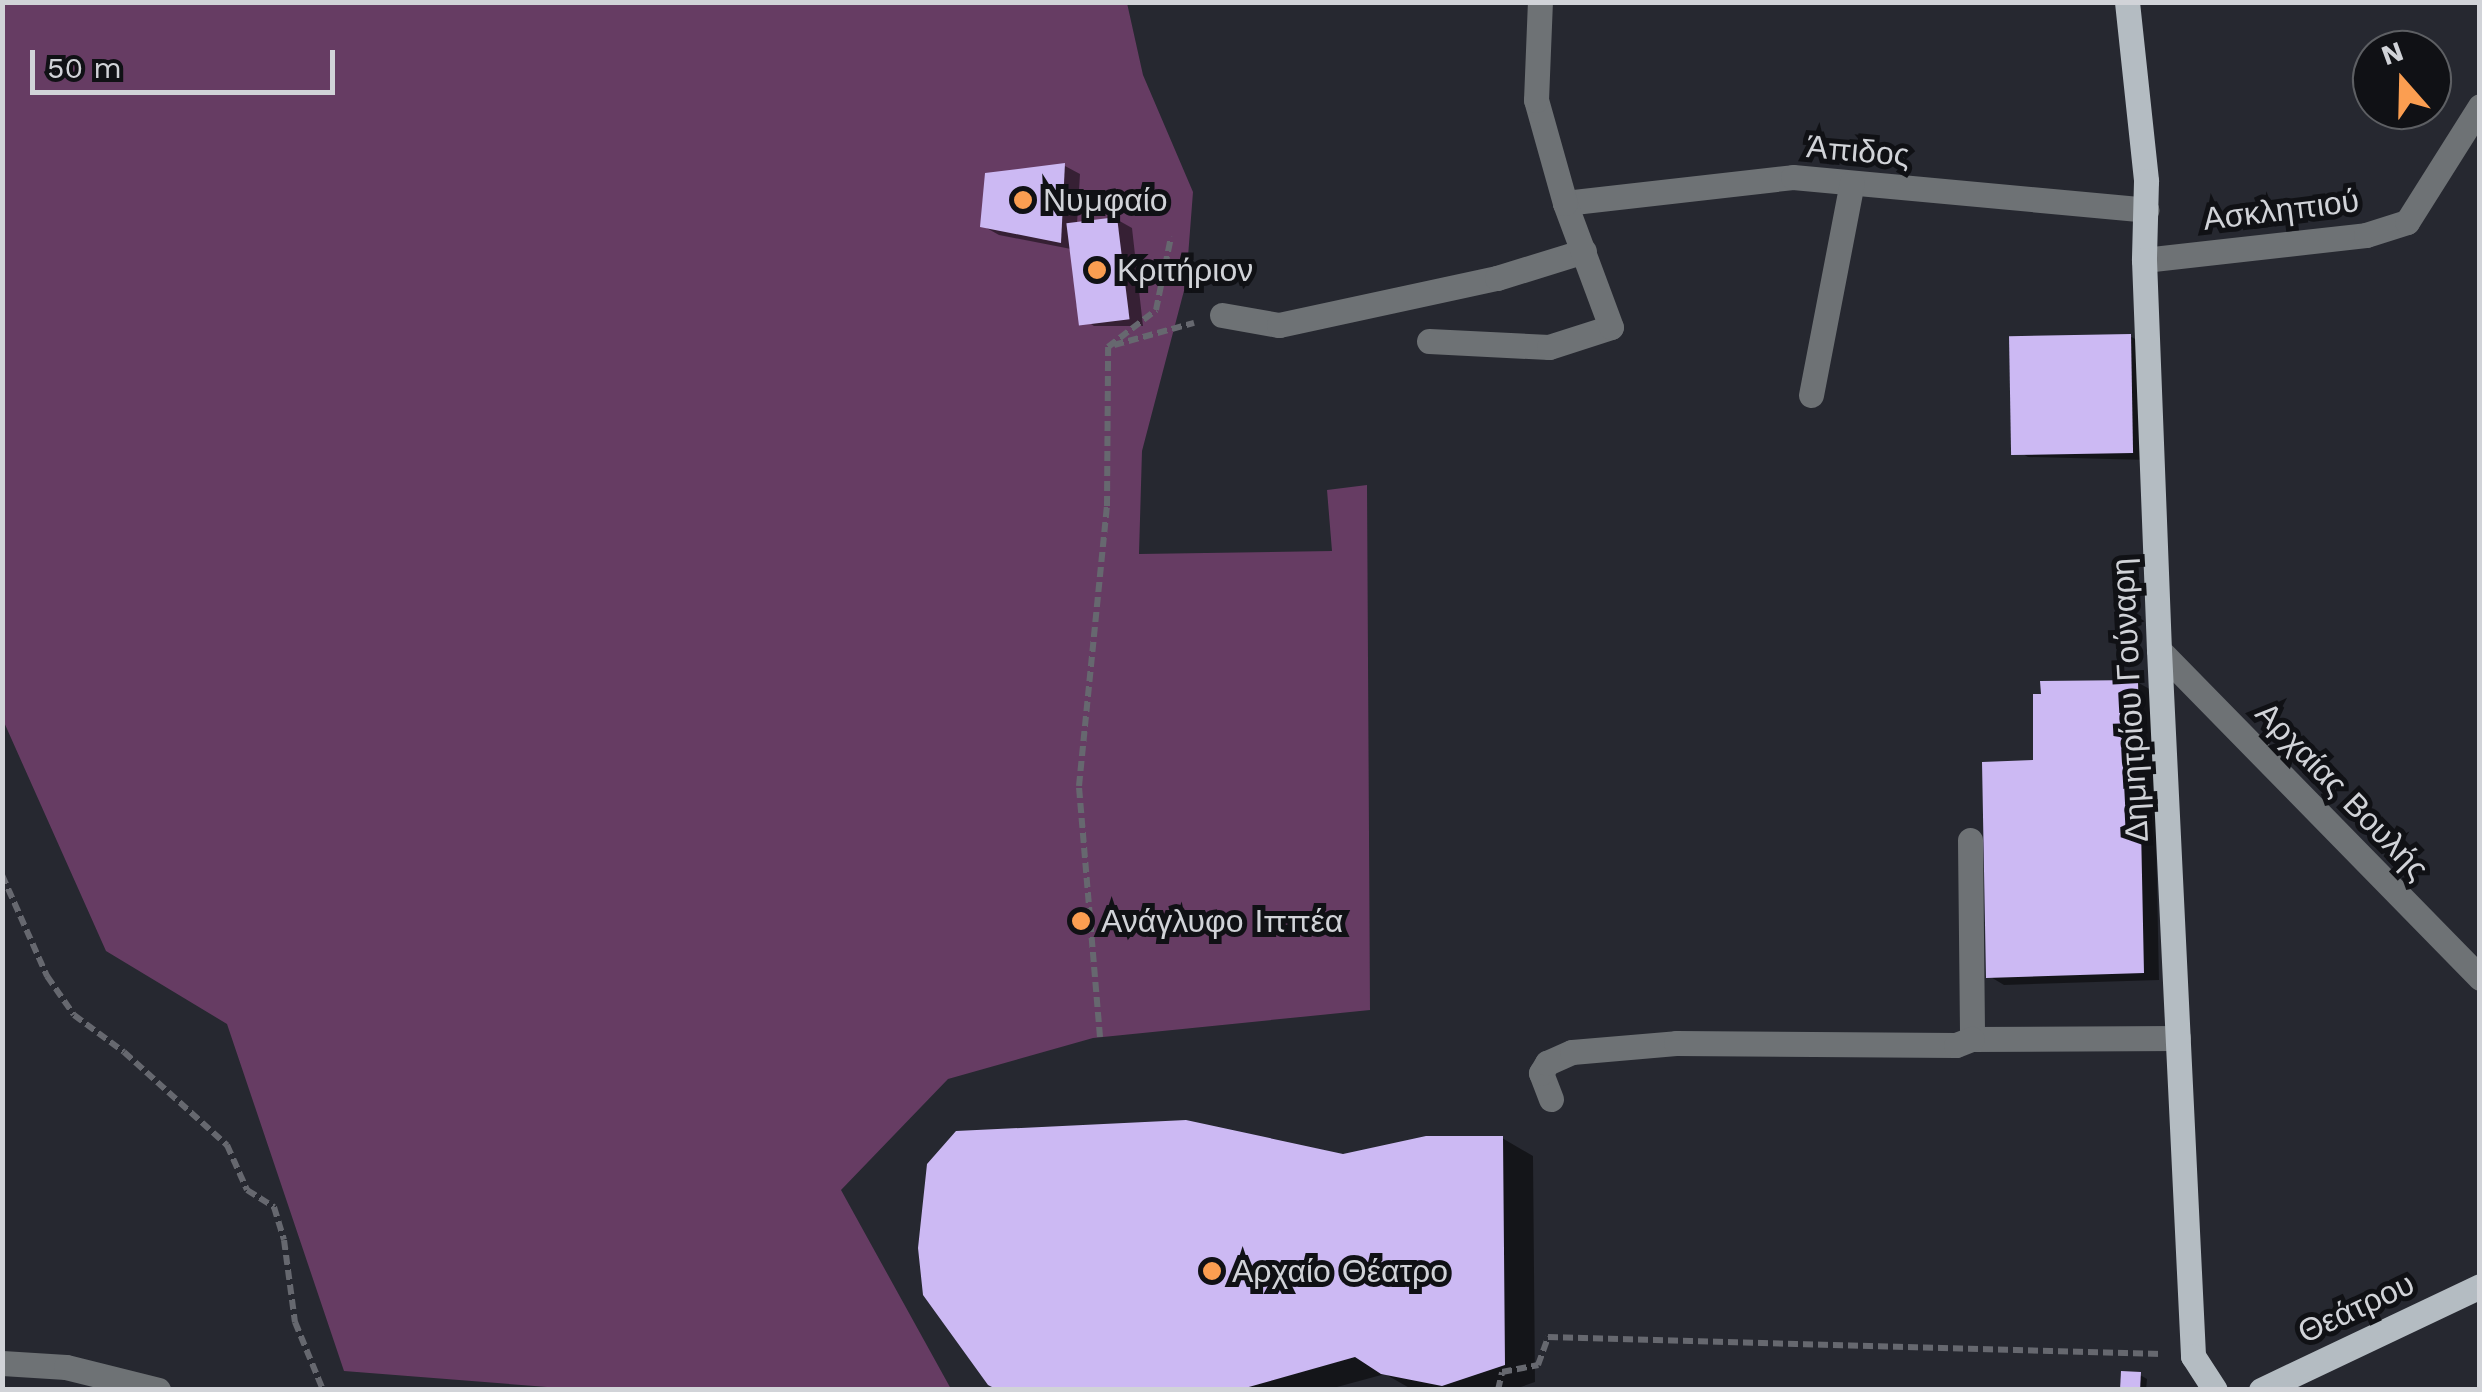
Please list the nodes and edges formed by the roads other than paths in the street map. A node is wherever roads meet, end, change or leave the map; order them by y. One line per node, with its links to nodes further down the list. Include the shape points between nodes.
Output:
1 (1540, 2): 5 (street, via 1536,100)
2 (2127, 2): 6 (main road, Δημητρίου Γούναρη)
3 (2480, 106): 8 (street, Ασκληπιού, via 2407,222 2366,236)
4 (1852, 182): 5 (street, Άπιδος, via 1793,178); 6 (street, Άπιδος); 11 (street)
5 (1565, 203): 7 (street)
6 (2146, 210): 8 (main road, Δημητρίου Γούναρη)
7 (1584, 251): 9 (street, via 1496,278 1279,325); 10 (street, via 1611,327 1548,347)
8 (2144, 260): 12 (main road, Δημητρίου Γούναρη)
9 (1222, 316)
10 (1430, 341)
11 (1810, 395)
12 (2159, 650): 14 (street, Αρχαίας Βουλής); 15 (main road, Δημητρίου Γούναρη)
13 (1970, 840): 16 (street)
14 (2480, 978)
15 (2178, 1038): 16 (street); 21 (main road, Δημητρίου Γούναρη, via 2194,1356)
16 (1972, 1039): 17 (street, via 1956,1045 1676,1043 1572,1052 1547,1063 1542,1073)
17 (1551, 1099)
18 (2480, 1286): 22 (main road, Θεάτρου)
19 (2, 1363): 20 (street, via 66,1367)
20 (158, 1390)
21 (2215, 1390)
22 (2262, 1390)

